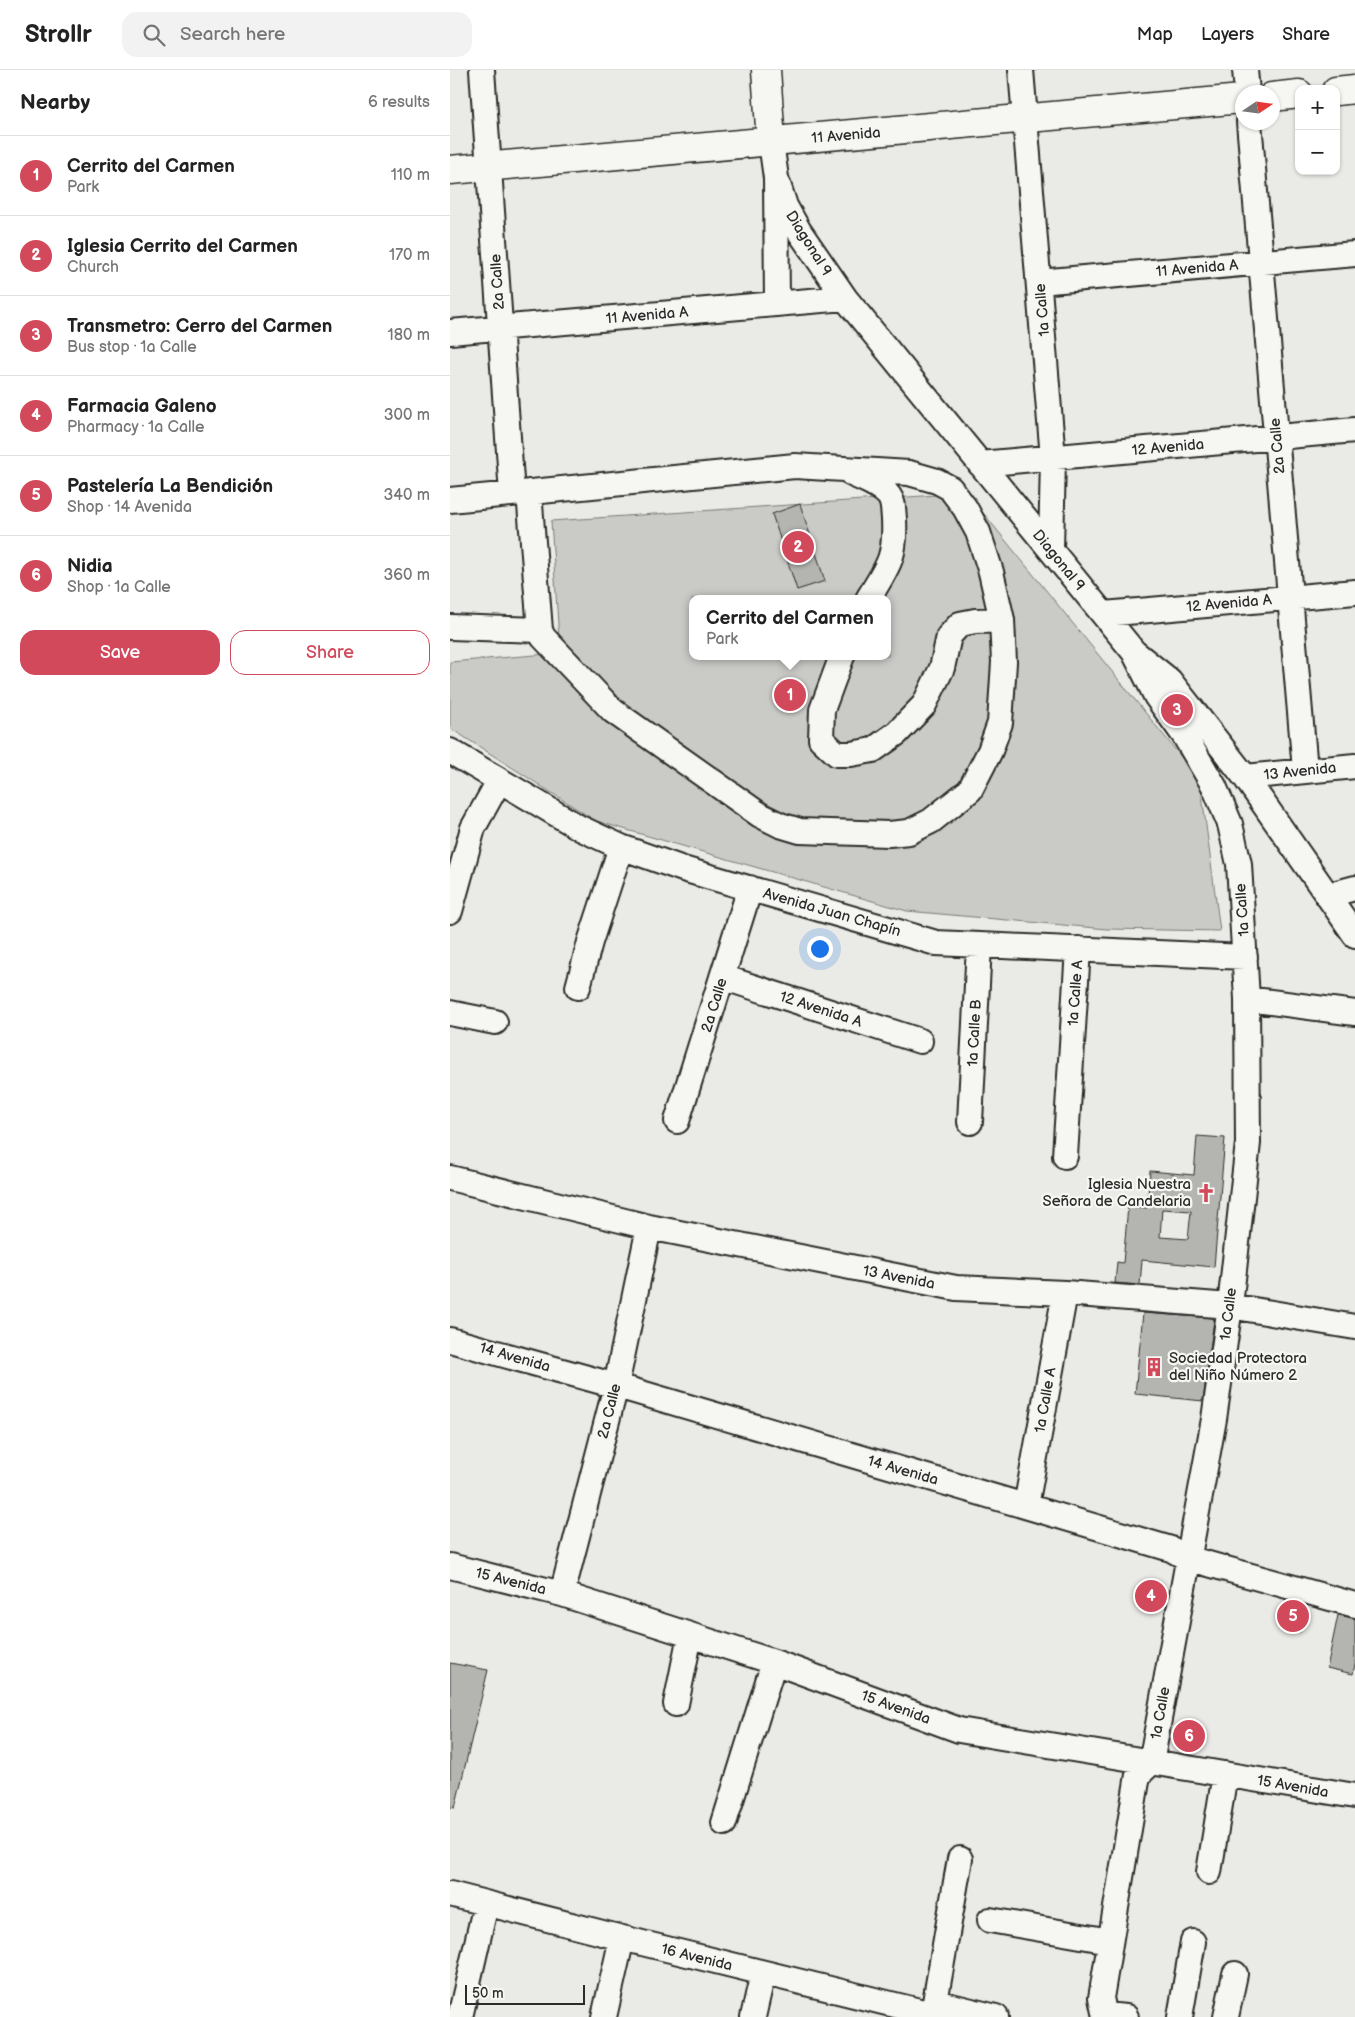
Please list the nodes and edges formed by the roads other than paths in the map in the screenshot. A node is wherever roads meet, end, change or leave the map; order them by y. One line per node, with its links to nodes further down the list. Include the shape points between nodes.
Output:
1 (482, 70): 14 (street, 2a Calle)
2 (766, 70): 13 (main road)
3 (1021, 70): 11 (street, 1a Calle)
4 (1245, 70): 5 (street)
5 (1246, 85)
6 (1355, 89): 7 (main road)
7 (1340, 91)
8 (1295, 94): 9 (main road)
9 (1280, 96)
10 (1235, 100): 11 (main road, 11 Avenida)
11 (1025, 119): 13 (main road, 11 Avenida); 19 (street, 1a Calle)
12 (1251, 130): 18 (street, 2a Calle)
13 (771, 142): 14 (main road, 11 Avenida); 16 (street)
14 (489, 166): 15 (main road, 11 Avenida); 22 (street, 2a Calle)
15 (450, 170)
16 (776, 178): 20 (street, Diagonal 9, via 785,206 799,231); 21 (street)
17 (1355, 254): 18 (street, 11 Avenida A)
18 (1261, 262): 19 (street, 11 Avenida A); 25 (street, 2a Calle)
19 (1039, 282): 26 (street, 1a Calle)
20 (844, 298): 21 (street, 11 Avenida A); 27 (street, Diagonal 9)
21 (777, 304): 22 (street, 11 Avenida A)
22 (500, 328): 23 (street, 11 Avenida A); 29 (street, 2a Calle)
23 (450, 332)
24 (1355, 430): 25 (street, 12 Avenida)
25 (1276, 437): 26 (street, 12 Avenida); 34 (street, 2a Calle)
26 (1053, 458): 27 (street, 12 Avenida); 31 (street, 1a Calle)
27 (980, 464): 31 (street, Diagonal 9)
28 (841, 470): 29 (street, via 795,466); 33 (street, via 876,484 888,495 894,508 893,550); 36 (street, via 909,473 950,488 978,532)
29 (520, 493): 30 (street); 38 (street, 2a Calle)
30 (450, 500)
31 (1051, 550): 35 (street, Diagonal 9)
32 (1355, 592): 34 (street, 12 Avenida A)
33 (870, 595)
34 (1290, 597): 35 (street, 12 Avenida A); 43 (street, 2a Calle)
35 (1104, 614): 39 (street, Diagonal 9)
36 (1002, 620): 38 (street, via 1004,662 1000,723 970,790 931,821 909,832 889,834 800,831 780,826 760,815 613,711); 40 (street, via 960,624 950,636 942,668 924,705 897,733 873,750 837,754 821,739 822,710)
37 (450, 627): 38 (street)
38 (540, 630)
39 (1134, 652): 44 (street, Diagonal 9, via 1169,680); 55 (street, 1a Calle, via 1156,696 1214,786 1230,824 1238,864)
40 (841, 660)
41 (450, 751): 45 (street, Avenida Juan Chapín)
42 (1355, 766): 43 (street, 13 Avenida)
43 (1305, 770): 44 (street, 13 Avenida)
44 (1245, 776): 50 (street, Diagonal 9)
45 (499, 781): 46 (street, Avenida Juan Chapín, via 580,828); 47 (street)
46 (621, 847): 48 (street, Avenida Juan Chapín); 57 (street)
47 (456, 869): 51 (street)
48 (750, 888): 53 (street, Avenida Juan Chapín, via 936,942); 56 (street, 2a Calle)
49 (1355, 888): 50 (street)
50 (1329, 895): 52 (street, Diagonal 9)
51 (450, 911)
52 (1355, 935)
53 (979, 944): 54 (street, Avenida Juan Chapín); 64 (street, 1a Calle B)
54 (1078, 949): 55 (street, Avenida Juan Chapín); 65 (street, 1a Calle A)
55 (1245, 956): 58 (street, 1a Calle)
56 (722, 977): 62 (street, 12 Avenida A); 63 (street, 2a Calle)
57 (578, 987)
58 (1246, 999): 60 (street); 69 (street, 1a Calle, via 1248,1143)
59 (450, 1013): 61 (street)
60 (1355, 1013)
61 (494, 1022)
62 (920, 1041)
63 (677, 1121)
64 (970, 1122)
65 (1065, 1156)
66 (450, 1178): 67 (street, 13 Avenida)
67 (650, 1227): 68 (street, 13 Avenida, via 956,1288); 72 (street, 2a Calle)
68 (1065, 1293): 69 (street, 13 Avenida); 73 (street, 1a Calle A)
69 (1230, 1306): 70 (street, 13 Avenida); 74 (street, 1a Calle, via 1214,1419)
70 (1355, 1327)
71 (450, 1340): 72 (street, 14 Avenida)
72 (616, 1386): 73 (street, 14 Avenida); 76 (street, 2a Calle)
73 (1026, 1506): 74 (street, 14 Avenida, via 1171,1549)
74 (1187, 1558): 77 (street, 14 Avenida); 81 (street, 1a Calle)
75 (450, 1566): 76 (street, 15 Avenida)
76 (562, 1594): 78 (street, 15 Avenida)
77 (1355, 1605)
78 (690, 1635): 79 (street, 15 Avenida); 80 (street)
79 (774, 1662): 81 (street, 15 Avenida, via 958,1730); 84 (street)
80 (676, 1704)
81 (1151, 1763): 82 (street, 15 Avenida); 91 (street, 1a Calle, via 1138,1775)
82 (1225, 1774): 83 (street, 15 Avenida); 86 (street)
83 (1355, 1796)
84 (724, 1824)
85 (960, 1859): 101 (street, via 934,2002)
86 (1209, 1872)
87 (450, 1894): 88 (street, 16 Avenida)
88 (486, 1904): 90 (street, 16 Avenida); 97 (street)
89 (990, 1920): 91 (street)
90 (622, 1938): 93 (street, 16 Avenida); 98 (street)
91 (1110, 1941): 96 (street, 1a Calle, via 1101,1998)
92 (1193, 1942): 102 (street)
93 (764, 1973): 95 (street, 16 Avenida); 99 (street)
94 (1235, 1974): 103 (street)
95 (902, 2012): 100 (street, 16 Avenida)
96 (1112, 2016)
97 (460, 2017)
98 (604, 2017)
99 (753, 2017)
100 (944, 2017)
101 (996, 2017)
102 (1180, 2017)
103 (1226, 2017)

